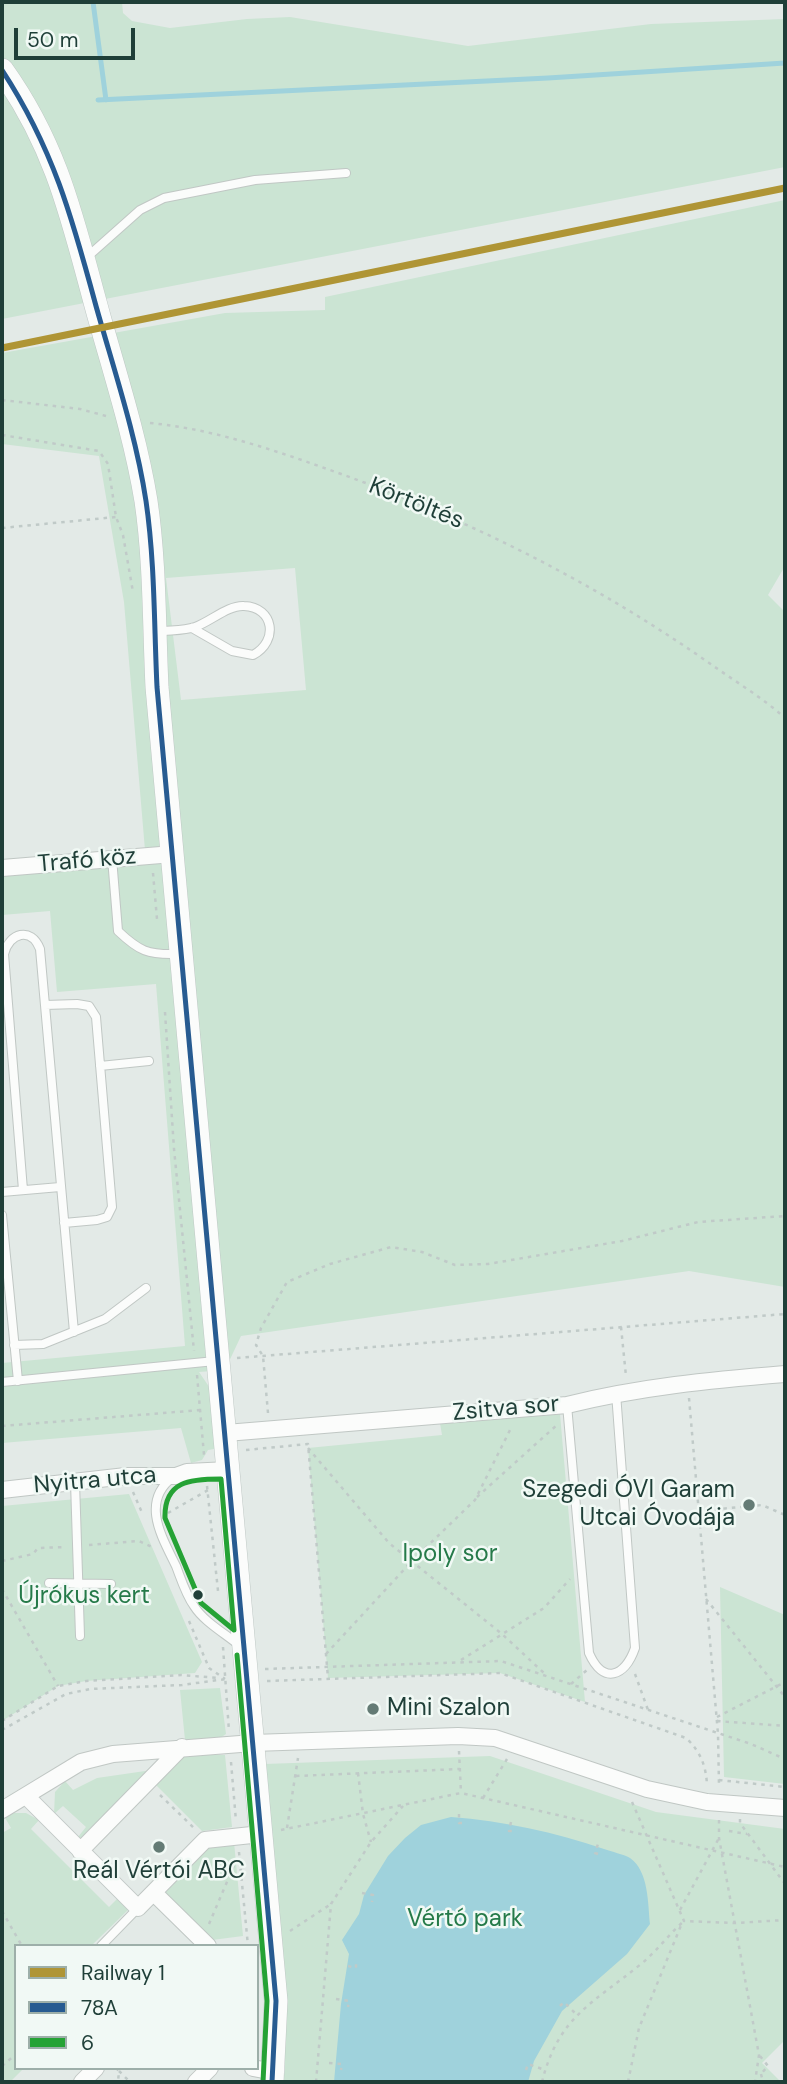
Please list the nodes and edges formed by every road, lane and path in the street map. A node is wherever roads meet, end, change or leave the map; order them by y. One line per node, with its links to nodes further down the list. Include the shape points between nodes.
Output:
1 (2, 70): 3 (street, via 45,141)
2 (346, 173): 3 (lane, via 255,180 164,198 140,210)
3 (84, 260): 5 (street)
4 (2, 400): 5 (path, Körtöltés, via 80,409)
5 (128, 421): 9 (street, via 146,501); 12 (path, Körtöltés, via 214,433 275,451 461,521 561,570 667,633)
6 (2, 435): 7 (path, via 99,451 108,464)
7 (116, 517): 8 (path); 9 (path, via 134,597)
8 (2, 528)
9 (153, 603): 11 (street)
10 (192, 628): 10 (lane, via 244,606 265,617 271,631 266,645 253,654 232,652); 11 (lane)
11 (154, 632): 13 (street)
12 (785, 718)
13 (162, 855): 14 (street, Trafó köz); 16 (path); 17 (street)
14 (112, 858): 15 (street, Trafó köz); 17 (lane, via 118,931 136,949)
15 (2, 868)
16 (157, 921)
17 (182, 954): 34 (street)
18 (45, 1005): 21 (lane, via 89,1006 96,1017); 22 (lane); 23 (lane, via 40,949 32,937 14,936 4,954)
19 (165, 1010): 35 (path)
20 (149, 1061): 21 (lane)
21 (100, 1066): 27 (lane, via 111,1213 97,1220)
22 (60, 1187): 23 (lane); 27 (lane)
23 (23, 1191): 24 (lane)
24 (2, 1192)
25 (2, 1215): 32 (lane)
26 (785, 1216): 33 (path, via 698,1222 622,1241 488,1264 455,1265 422,1252 391,1247 287,1282 261,1328 256,1345)
27 (64, 1223): 31 (lane)
28 (146, 1288): 31 (lane, via 105,1319)
29 (785, 1314): 30 (path)
30 (621, 1327): 33 (path); 40 (path)
31 (74, 1332): 32 (lane, via 43,1344)
32 (15, 1345): 37 (lane)
33 (263, 1356): 34 (path); 45 (path)
34 (219, 1360): 35 (lane); 48 (street)
35 (195, 1364): 37 (lane); 43 (path)
36 (785, 1374): 39 (street, Zsitva sor)
37 (18, 1381): 38 (lane)
38 (2, 1382)
39 (688, 1382): 40 (street, Zsitva sor); 56 (path)
40 (622, 1392): 42 (street, Zsitva sor); 75 (lane, via 635,1648)
41 (521, 1408): 42 (street, Zsitva sor); 45 (street, Zsitva sor); 55 (path)
42 (568, 1409): 55 (path); 62 (lane)
43 (201, 1410): 44 (path); 49 (path)
44 (2, 1426)
45 (269, 1430): 46 (path); 48 (street, Zsitva sor)
46 (270, 1448): 47 (path, via 308,1444); 48 (path)
47 (308, 1448): 61 (path, via 389,1543); 74 (path)
48 (227, 1452): 49 (street, Nyitra utca); 73 (street)
49 (205, 1470): 51 (street, Nyitra utca); 54 (path)
50 (126, 1476): 51 (street, Nyitra utca); 52 (street, Nyitra utca); 58 (path)
51 (176, 1476): 58 (lane, via 160,1491)
52 (75, 1482): 53 (street, Nyitra utca); 64 (lane)
53 (2, 1490)
54 (208, 1490): 58 (path); 67 (path)
55 (475, 1500): 61 (path)
56 (698, 1511): 57 (path, via 762,1505); 68 (path)
57 (785, 1515)
58 (152, 1523): 70 (lane, via 194,1608)
59 (153, 1538): 60 (path)
60 (158, 1550)
61 (412, 1561): 71 (path); 74 (path)
62 (581, 1566): 71 (path, via 544,1608); 77 (lane)
63 (49, 1583): 64 (lane)
64 (79, 1583): 65 (lane); 72 (lane)
65 (111, 1584)
66 (2, 1589): 84 (path)
67 (218, 1592)
68 (706, 1599): 85 (path); 88 (path)
69 (189, 1621): 80 (path, via 209,1668)
70 (222, 1630): 73 (lane); 80 (path)
71 (502, 1634): 76 (path); 79 (path)
72 (80, 1636)
73 (243, 1649): 80 (street)
74 (326, 1654): 78 (path)
75 (630, 1661): 77 (lane, via 624,1670 614,1673); 87 (path)
76 (458, 1662): 78 (path); 79 (path, via 501,1661)
77 (594, 1665): 83 (path)
78 (327, 1667): 80 (path, via 262,1669); 81 (path)
79 (548, 1676): 83 (path)
80 (236, 1678): 81 (path); 84 (path, via 181,1675); 91 (path, via 66,1694); 95 (street); 95 (path)
81 (328, 1678): 109 (path, via 500,1673 686,1738 701,1756)
82 (785, 1682): 85 (path)
83 (571, 1684): 87 (path)
84 (58, 1686): 89 (path)
85 (777, 1686): 86 (path); 88 (path)
86 (785, 1697)
87 (648, 1710): 92 (path)
88 (717, 1719): 90 (path); 92 (path)
89 (2, 1721)
90 (785, 1726)
91 (2, 1730)
92 (718, 1734): 98 (path); 102 (path)
93 (458, 1736): 94 (street); 96 (street); 99 (path)
94 (301, 1741): 95 (street); 101 (path)
95 (241, 1743): 97 (street); 121 (street); 123 (path)
96 (513, 1744): 104 (street); 108 (path)
97 (183, 1747): 103 (street); 107 (street, via 81,1762)
98 (785, 1759)
99 (460, 1769): 100 (path); 106 (path)
100 (358, 1773): 101 (path); 114 (path)
101 (296, 1776): 118 (path)
102 (719, 1780): 105 (path); 109 (path)
103 (147, 1782): 126 (path); 129 (street)
104 (631, 1783): 109 (street); 124 (path, via 632,1801)
105 (785, 1787)
106 (461, 1793): 108 (path); 110 (path)
107 (26, 1796): 113 (street); 129 (street)
108 (484, 1798): 124 (path)
109 (713, 1803): 111 (street); 125 (path)
110 (404, 1805): 114 (path); 127 (path)
111 (740, 1805): 112 (street); 122 (path, via 740,1824)
112 (785, 1808)
113 (2, 1810)
114 (363, 1814): 118 (path); 127 (path)
115 (459, 1814): 117 (path, via 458,1823)
116 (511, 1822): 119 (path, via 509,1830)
117 (462, 1823)
118 (287, 1829): 121 (path)
119 (513, 1831)
120 (729, 1831): 122 (path)
121 (261, 1834): 123 (street); 150 (street)
122 (748, 1834): 134 (path)
123 (238, 1836): 126 (street); 132 (path)
124 (647, 1836): 130 (path); 142 (path)
125 (719, 1838): 130 (path); 131 (path)
126 (205, 1840): 137 (street)
127 (371, 1842): 140 (path)
128 (598, 1844): 133 (path)
129 (80, 1851): 141 (street)
130 (713, 1851): 131 (path); 142 (path)
131 (722, 1853): 134 (path); 146 (path)
132 (239, 1854): 147 (path); 151 (path)
133 (598, 1854)
134 (768, 1864): 135 (path); 136 (path)
135 (785, 1867)
136 (785, 1884)
137 (153, 1893): 141 (street); 147 (street)
138 (362, 1893): 139 (path, via 373,1895)
139 (372, 1902)
140 (331, 1904): 152 (path); 171 (path)
141 (138, 1909): 149 (lane)
142 (680, 1910): 144 (path)
143 (2, 1911): 148 (path)
144 (684, 1920): 146 (path); 159 (path, via 645,1961); 173 (path, via 639,2028)
145 (785, 1920): 146 (path)
146 (735, 1923): 160 (path)
147 (205, 1943)
148 (21, 1944)
149 (103, 1944)
150 (257, 1944)
151 (257, 1944)
152 (259, 1944)
153 (259, 1951): 167 (street, via 276,2001)
154 (356, 1964): 155 (path, via 356,1968)
155 (348, 1966)
156 (336, 1999): 158 (path, via 349,2001)
157 (560, 2006): 159 (path, via 564,2002)
158 (348, 2007)
159 (577, 2015): 166 (path, via 553,2047)
160 (759, 2055): 162 (path); 168 (path, via 768,2066)
161 (329, 2063): 164 (path, via 342,2064)
162 (759, 2068): 168 (path); 174 (path)
163 (117, 2070): 169 (path); 170 (path)
164 (341, 2070)
165 (526, 2070): 166 (path, via 528,2064)
166 (545, 2070): 172 (path)
167 (266, 2074)
168 (761, 2074): 175 (path)
169 (118, 2082)
170 (130, 2082)
171 (316, 2082)
172 (542, 2082)
173 (628, 2082)
174 (755, 2082)
175 (763, 2082)

